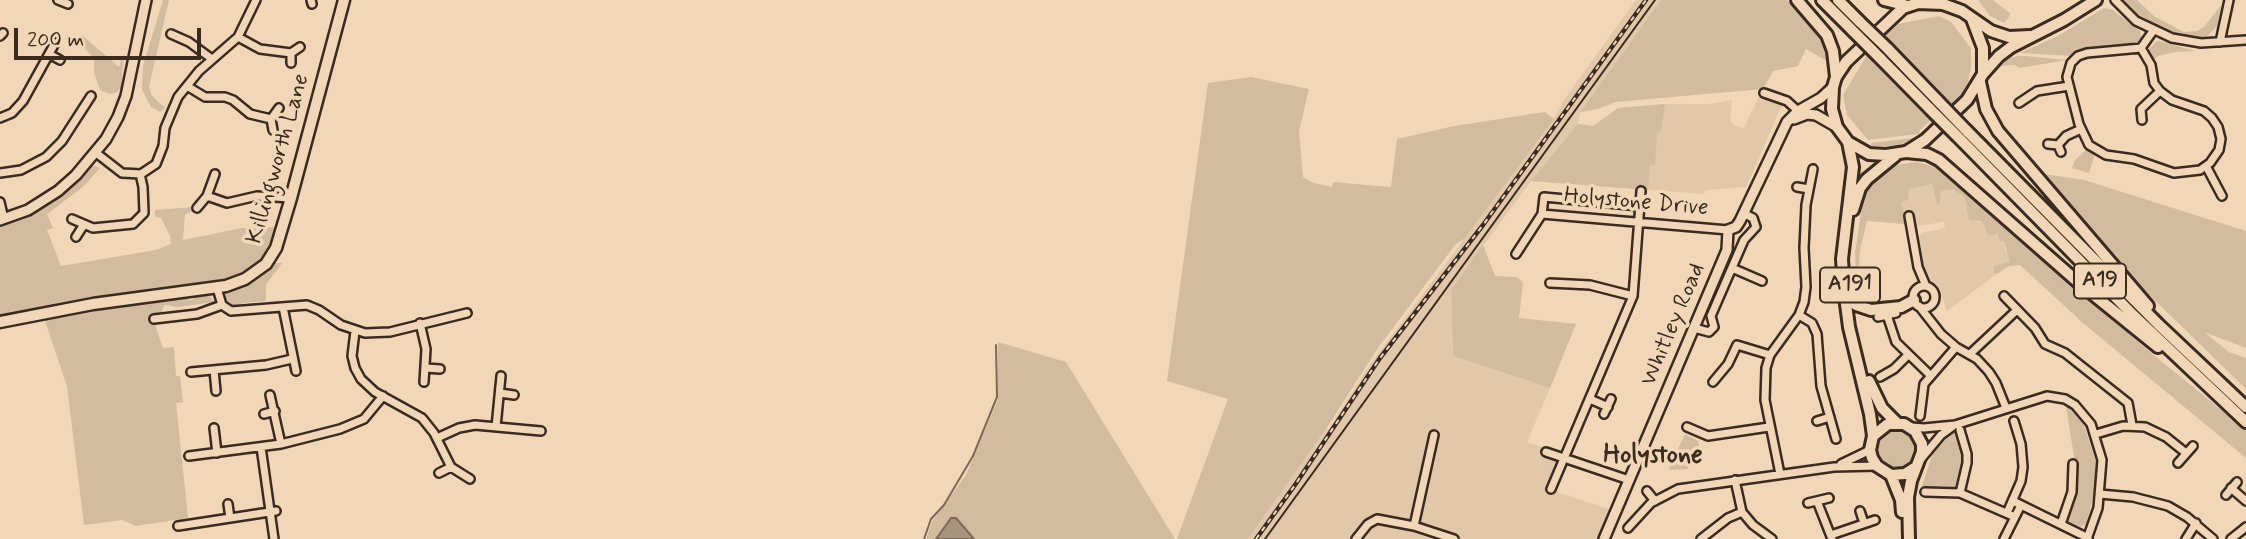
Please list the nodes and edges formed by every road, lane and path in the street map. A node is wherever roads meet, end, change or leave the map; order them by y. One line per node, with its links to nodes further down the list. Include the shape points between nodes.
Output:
1 (58, 0): 14 (street)
2 (146, 0): 57 (street, via 126,96)
3 (344, 0): 69 (main road, Killingworth Lane)
4 (1797, 0): 34 (main road, via 1830,43)
5 (1822, 0): 16 (main road, A19)
6 (1838, 0): 16 (main road, A19)
7 (1884, 0): 13 (main road)
8 (1963, 0): 15 (main road)
9 (2096, 0): 20 (main road)
10 (2115, 0): 18 (street)
11 (2229, 0): 24 (street)
12 (254, 1): 22 (street)
13 (1916, 3): 15 (main road, via 1947,5); 34 (main road, via 1880,28 1846,62)
14 (68, 4)
15 (1972, 18): 20 (main road, via 2001,35); 33 (main road, via 1983,48)
16 (1857, 26): 54 (main road, A19, bridge)
17 (185, 28): 21 (street)
18 (2153, 31): 24 (street, via 2182,41); 27 (street)
19 (171, 34): 21 (street)
20 (2030, 36): 33 (main road, via 1999,56)
21 (180, 37): 30 (street)
22 (238, 37): 28 (street, via 260,49); 30 (street)
23 (2246, 40): 24 (street)
24 (2220, 42)
25 (55, 43): 29 (street)
26 (300, 47): 28 (street)
27 (2141, 48): 36 (street, via 2078,56 2067,72); 37 (street)
28 (291, 53): 32 (street)
29 (49, 54): 31 (street); 47 (street, via 23,101)
30 (212, 59): 35 (street)
31 (60, 60)
32 (291, 63)
33 (1981, 78): 58 (main road, via 1967,100 1929,136); 108 (main road, via 1986,109 1998,131 2139,294)
34 (1834, 82): 46 (street, Whitley Road, via 1819,100); 50 (main road, via 1832,104)
35 (187, 86): 48 (street, via 205,97 233,100 250,114); 62 (street, via 161,127 163,146 156,164)
36 (2070, 86): 40 (street, via 2037,91); 51 (street)
37 (2160, 91): 44 (street); 59 (street, via 2204,111 2215,122 2220,144)
38 (1764, 93): 46 (street, via 1787,101)
39 (91, 96): 45 (street)
40 (2019, 103)
41 (76, 105): 45 (street)
42 (2130, 105): 44 (street)
43 (279, 108): 48 (street)
44 (2141, 109): 49 (street)
45 (83, 110): 61 (street, via 46,157 33,166)
46 (1798, 111): 53 (street, Whitley Road)
47 (0, 118)
48 (271, 119): 52 (street)
49 (2142, 120)
50 (1838, 127): 53 (street, via 1807,114 1792,120); 55 (main road)
51 (2081, 129): 56 (street, via 2066,136 2060,148); 59 (street, via 2089,145 2106,155 2174,173)
52 (273, 130)
53 (1781, 133): 75 (street, Whitley Road)
54 (1963, 134): 108 (main road, A19); 118 (main road, A19)
55 (1848, 142): 58 (main road, via 1869,154); 154 (main road, A191, via 1853,177 1842,260 1844,289)
56 (2048, 144)
57 (95, 152): 62 (street, via 122,173); 78 (street, via 58,191 28,210)
58 (1902, 153): 94 (main road, A191, via 1867,179 1856,199 1848,264); 118 (main road, via 1927,154 1939,160 2079,284)
59 (2206, 166): 68 (street)
60 (1813, 169): 65 (street)
61 (0, 173)
62 (139, 174): 73 (street)
63 (215, 174): 67 (street)
64 (1797, 187): 65 (street)
65 (1809, 189): 102 (street, via 1805,205 1806,287)
66 (1641, 191): 71 (street)
67 (207, 196): 69 (street, via 227,203 257,195); 72 (street)
68 (2222, 196)
69 (291, 198): 90 (main road, Killingworth Lane, via 276,248 266,264 246,279)
70 (0, 202): 78 (street)
71 (1640, 205): 76 (street, Holystone Drive, via 1544,197); 80 (street)
72 (197, 208)
73 (144, 213): 74 (street); 81 (street, via 132,224)
74 (154, 213)
75 (1743, 213): 82 (street, Whitley Road, via 1736,227); 86 (street, via 1755,220 1756,227 1744,240)
76 (1542, 214): 80 (street, Holystone Drive); 84 (street, Holystone Drive)
77 (1909, 216): 85 (street)
78 (2, 219)
79 (72, 219): 81 (street)
80 (1640, 223): 82 (street, Holystone Drive); 91 (street)
81 (83, 226): 83 (street)
82 (1728, 230): 109 (street, Whitley Road, via 1727,250)
83 (76, 237)
84 (1515, 256)
85 (1918, 267): 89 (street); 93 (street)
86 (1732, 268): 87 (street); 109 (street, via 1711,316 1714,327 1709,332)
87 (1762, 281)
88 (1550, 283): 91 (street, via 1590,285)
89 (1926, 286): 93 (street); 95 (street, via 1934,291)
90 (217, 288): 96 (street); 105 (main road, Killingworth Lane)
91 (1633, 296): 132 (street)
92 (2004, 296): 99 (street)
93 (1917, 299): 94 (main road, via 1901,307 1871,310); 95 (street, via 1929,306); 107 (street)
94 (1852, 301): 144 (main road, A191, via 1871,386 1882,408)
95 (1934, 302): 107 (street)
96 (222, 306): 98 (street, via 231,311); 103 (street)
97 (166, 307): 103 (street)
98 (283, 307): 110 (street, via 312,306); 115 (street)
99 (2017, 310): 112 (street); 145 (street, via 2045,344 2065,352 2128,403)
100 (467, 313): 106 (street)
101 (1896, 313): 114 (street, via 1882,316)
102 (1799, 315): 113 (street); 139 (street, via 1812,323 1817,334 1821,386)
103 (167, 318): 104 (street)
104 (154, 319)
105 (0, 322)
106 (420, 323): 110 (street, via 382,333); 116 (street)
107 (1934, 324): 111 (street)
108 (2158, 324): 134 (main road, A19)
109 (1694, 328): 178 (street, Whitley Road)
110 (355, 331): 131 (street, via 351,351 355,368 367,386)
111 (1956, 347): 112 (street); 122 (street)
112 (1970, 354): 135 (street, via 1996,383)
113 (1770, 355): 126 (street, via 1737,345); 147 (street, via 1765,379)
114 (1908, 355): 122 (street); 124 (street)
115 (292, 359): 119 (street); 120 (street)
116 (426, 368): 117 (street); 125 (street)
117 (440, 369)
118 (2188, 369): 143 (main road, A19)
119 (214, 370): 121 (street); 127 (street)
120 (296, 371)
121 (191, 372)
122 (1930, 375): 138 (street, via 1922,389)
123 (501, 376): 128 (street)
124 (1880, 377)
125 (424, 382)
126 (1713, 382)
127 (216, 391)
128 (500, 393): 130 (street); 146 (street)
129 (270, 395): 136 (street)
130 (514, 395)
131 (383, 396): 155 (street, via 422,418); 158 (street, via 359,422)
132 (1590, 399): 133 (street); 167 (street)
133 (1607, 407)
134 (2246, 407)
135 (2006, 408): 150 (street); 152 (street, via 2040,397 2065,399 2083,412)
136 (275, 411): 137 (street); 158 (street)
137 (264, 414)
138 (1920, 416)
139 (1830, 417): 141 (street); 156 (street)
140 (1698, 421): 147 (street, via 1691,429 1708,436)
141 (1817, 421)
142 (2014, 421): 159 (street)
143 (2246, 422)
144 (1897, 423): 148 (main road); 154 (main road)
145 (2132, 425): 152 (street); 165 (street, via 2158,432)
146 (496, 427): 151 (street); 155 (street, via 464,427)
147 (1769, 427): 175 (street)
148 (1910, 427): 150 (street); 168 (main road, via 1922,444)
149 (214, 428): 163 (street)
150 (1958, 428): 168 (street, via 1941,435); 183 (street, via 1967,454)
151 (541, 431)
152 (2096, 434): 184 (street, via 2102,460)
153 (1434, 435): 204 (street)
154 (1873, 436): 162 (main road, A191)
155 (437, 438): 172 (street)
156 (1836, 439)
157 (2032, 442): 159 (street)
158 (281, 444): 161 (street)
159 (2021, 444): 191 (street, via 2023,467)
160 (2193, 446): 165 (street)
161 (261, 447): 163 (street); 194 (street)
162 (1870, 450): 171 (main road); 173 (street)
163 (217, 453): 166 (street)
164 (1546, 453): 167 (street)
165 (2186, 453): 169 (street)
166 (189, 456)
167 (1563, 458): 178 (street); 180 (street)
168 (1918, 463): 176 (main road, via 1905,474); 215 (main road, via 1908,497)
169 (2178, 463)
170 (2073, 464): 202 (street, via 2072,492)
171 (1877, 466): 173 (street); 176 (main road)
172 (451, 467): 174 (street); 177 (street)
173 (1834, 467): 175 (street)
174 (439, 473)
175 (1780, 474): 179 (street)
176 (1891, 475): 215 (main road, via 1901,500)
177 (470, 479)
178 (1629, 480): 212 (street, Whitley Road)
179 (1735, 480): 187 (street, via 1678,489); 195 (street)
180 (1551, 489)
181 (1647, 491): 187 (street)
182 (1925, 492): 183 (street)
183 (1960, 493): 196 (street)
184 (2100, 494): 201 (street, via 2156,502); 208 (street)
185 (2226, 495): 189 (street, via 2234,485)
186 (1829, 498): 188 (street)
187 (1655, 501): 206 (street)
188 (1817, 501): 190 (street); 207 (street)
189 (2246, 501)
190 (1808, 503)
191 (2017, 503): 196 (street); 197 (street); 202 (street)
192 (228, 504): 198 (street)
193 (1860, 511): 200 (street)
194 (273, 512): 198 (street); 209 (street)
195 (1742, 512): 213 (street); 214 (street)
196 (2007, 513): 197 (street)
197 (2015, 517): 216 (street)
198 (230, 518): 203 (street, via 191,520)
199 (1875, 520): 200 (street)
200 (1864, 523): 207 (street)
201 (2196, 523): 217 (street); 218 (street)
202 (2061, 524): 208 (street)
203 (178, 526)
204 (1415, 526): 210 (street, via 1377,519); 211 (street)
205 (2246, 527): 219 (street)
206 (1628, 528)
207 (1832, 537)
208 (2087, 538)
209 (275, 539)
210 (1356, 539)
211 (1454, 539)
212 (1604, 539)
213 (1701, 539)
214 (1772, 539)
215 (1907, 539)
216 (2004, 539)
217 (2186, 539)
218 (2213, 539)
219 (2231, 539)

